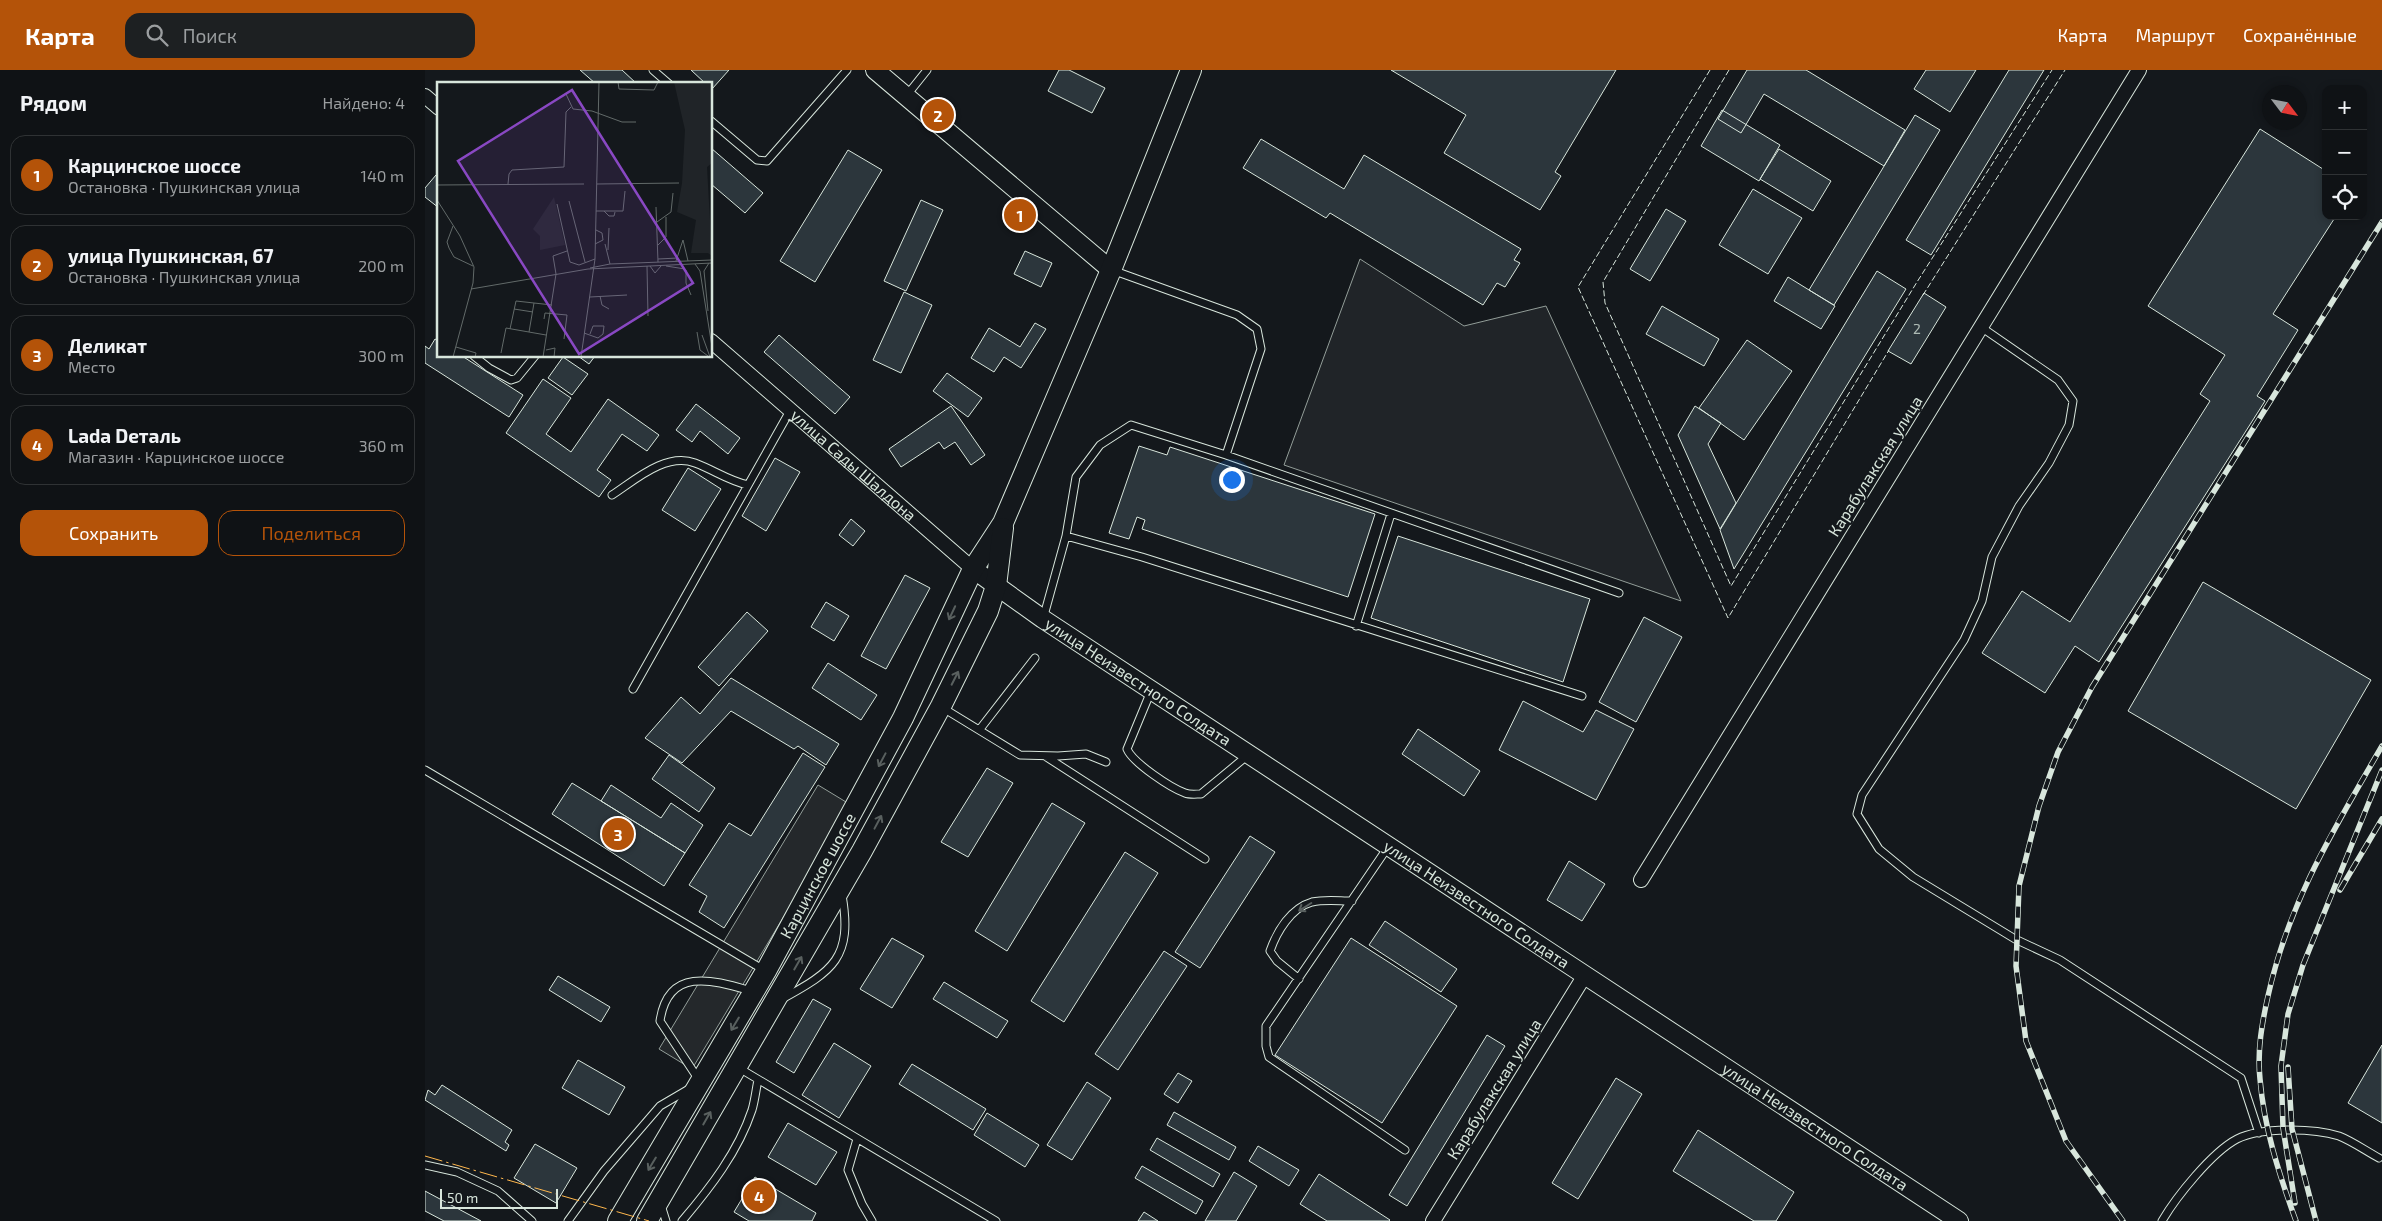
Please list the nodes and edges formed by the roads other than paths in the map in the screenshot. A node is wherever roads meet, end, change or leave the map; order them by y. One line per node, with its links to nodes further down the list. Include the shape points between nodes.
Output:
1 (653, 70): 7 (lane)
2 (847, 70): 11 (lane, via 767,161 757,160)
3 (875, 70): 9 (street)
4 (927, 70): 9 (lane)
5 (1191, 70): 12 (main road, Карцинское шоссе)
6 (2139, 70): 13 (street, Карабулакская улица)
7 (667, 82)
8 (425, 96): 10 (street)
9 (906, 96): 12 (street)
10 (437, 106)
11 (713, 123)
12 (1111, 270): 18 (lane, via 1237,315 1257,329 1261,349); 22 (main road, Карцинское шоссе)
13 (1981, 327): 41 (street, Карабулакская улица); 52 (lane, via 2058,380 2073,401 2069,425 1992,557 1982,601 1964,640 1862,794 1857,814 1879,848 1913,877 2015,939 2059,960 2241,1078)
14 (713, 343): 17 (street, улица Сады Шалдона)
15 (476, 358): 16 (lane, via 511,380 517,378)
16 (533, 358)
17 (791, 409): 19 (lane); 24 (street, улица Сады Шалдона)
18 (1226, 455): 21 (lane); 23 (lane, via 1131,425 1100,445 1076,477)
19 (749, 485): 20 (lane, via 731,481 693,462 678,461 659,464); 30 (lane)
20 (612, 495)
21 (1391, 514): 26 (lane); 28 (lane)
22 (1003, 523): 24 (main road, Карцинское шоссе); 25 (main road, Карцинское шоссе)
23 (1066, 536): 27 (lane); 28 (lane)
24 (973, 569): 25 (street, улица Сады Шалдона); 44 (main road, Карцинское шоссе, one-way to 44, via 903,718)
25 (996, 586): 27 (street, улица Неизвестного Солдата); 33 (main road, Карцинское шоссе, one-way to 25, via 988,611)
26 (1619, 593)
27 (1043, 619): 31 (street, улица Неизвестного Солдата)
28 (1356, 626): 32 (lane)
29 (1035, 658): 34 (lane)
30 (633, 689)
31 (1151, 691): 35 (street, улица Неизвестного Солдата); 35 (lane, via 1127,750 1143,768 1186,794 1201,794)
32 (1582, 696)
33 (941, 706): 34 (lane); 42 (main road, Карцинское шоссе, one-way to 33)
34 (980, 729): 36 (lane, via 1019,755)
35 (1248, 755): 39 (street, улица Неизвестного Солдата)
36 (1045, 756): 37 (lane, via 1086,754); 40 (lane)
37 (1106, 762)
38 (425, 770): 44 (lane)
39 (1389, 847): 43 (lane); 45 (street, улица Неизвестного Солдата)
40 (1205, 858)
41 (1641, 880)
42 (841, 888): 48 (main road, Карцинское шоссе, one-way to 42); 48 (lane, via 846,934 840,952 829,970)
43 (1352, 901): 46 (lane); 46 (lane, one-way to 46, via 1311,902 1288,918 1270,951)
44 (766, 972): 47 (main road, Карцинское шоссе)
45 (1585, 975): 66 (street, Карабулакская улица); 67 (street, улица Неизвестного Солдата)
46 (1299, 979): 54 (lane, via 1266,1026 1269,1057)
47 (754, 991): 51 (main road, Карцинское шоссе, one-way to 51); 51 (lane, via 708,979 677,986 667,997 661,1021)
48 (774, 1003): 49 (main road, Карцинское шоссе)
49 (737, 1067): 50 (lane); 57 (main road, Карцинское шоссе, one-way to 49)
50 (758, 1080): 53 (lane); 63 (lane, via 753,1109 740,1139 704,1197)
51 (700, 1082): 59 (lane, via 661,1106 604,1171); 60 (main road, Карцинское шоссе, one-way to 60)
52 (2259, 1133): 55 (lane, via 2283,1128 2338,1136); 68 (lane, via 2237,1139 2209,1162 2174,1201)
53 (857, 1139): 64 (lane, via 848,1170); 65 (lane)
54 (1405, 1150)
55 (2379, 1158)
56 (425, 1165): 58 (lane, via 457,1172 498,1191)
57 (660, 1200): 61 (main road, Карцинское шоссе); 62 (lane)
58 (532, 1221)
59 (568, 1221)
60 (618, 1221)
61 (647, 1221)
62 (666, 1221)
63 (682, 1221)
64 (873, 1221)
65 (996, 1221)
66 (1433, 1221)
67 (1959, 1221)
68 (2162, 1221)

